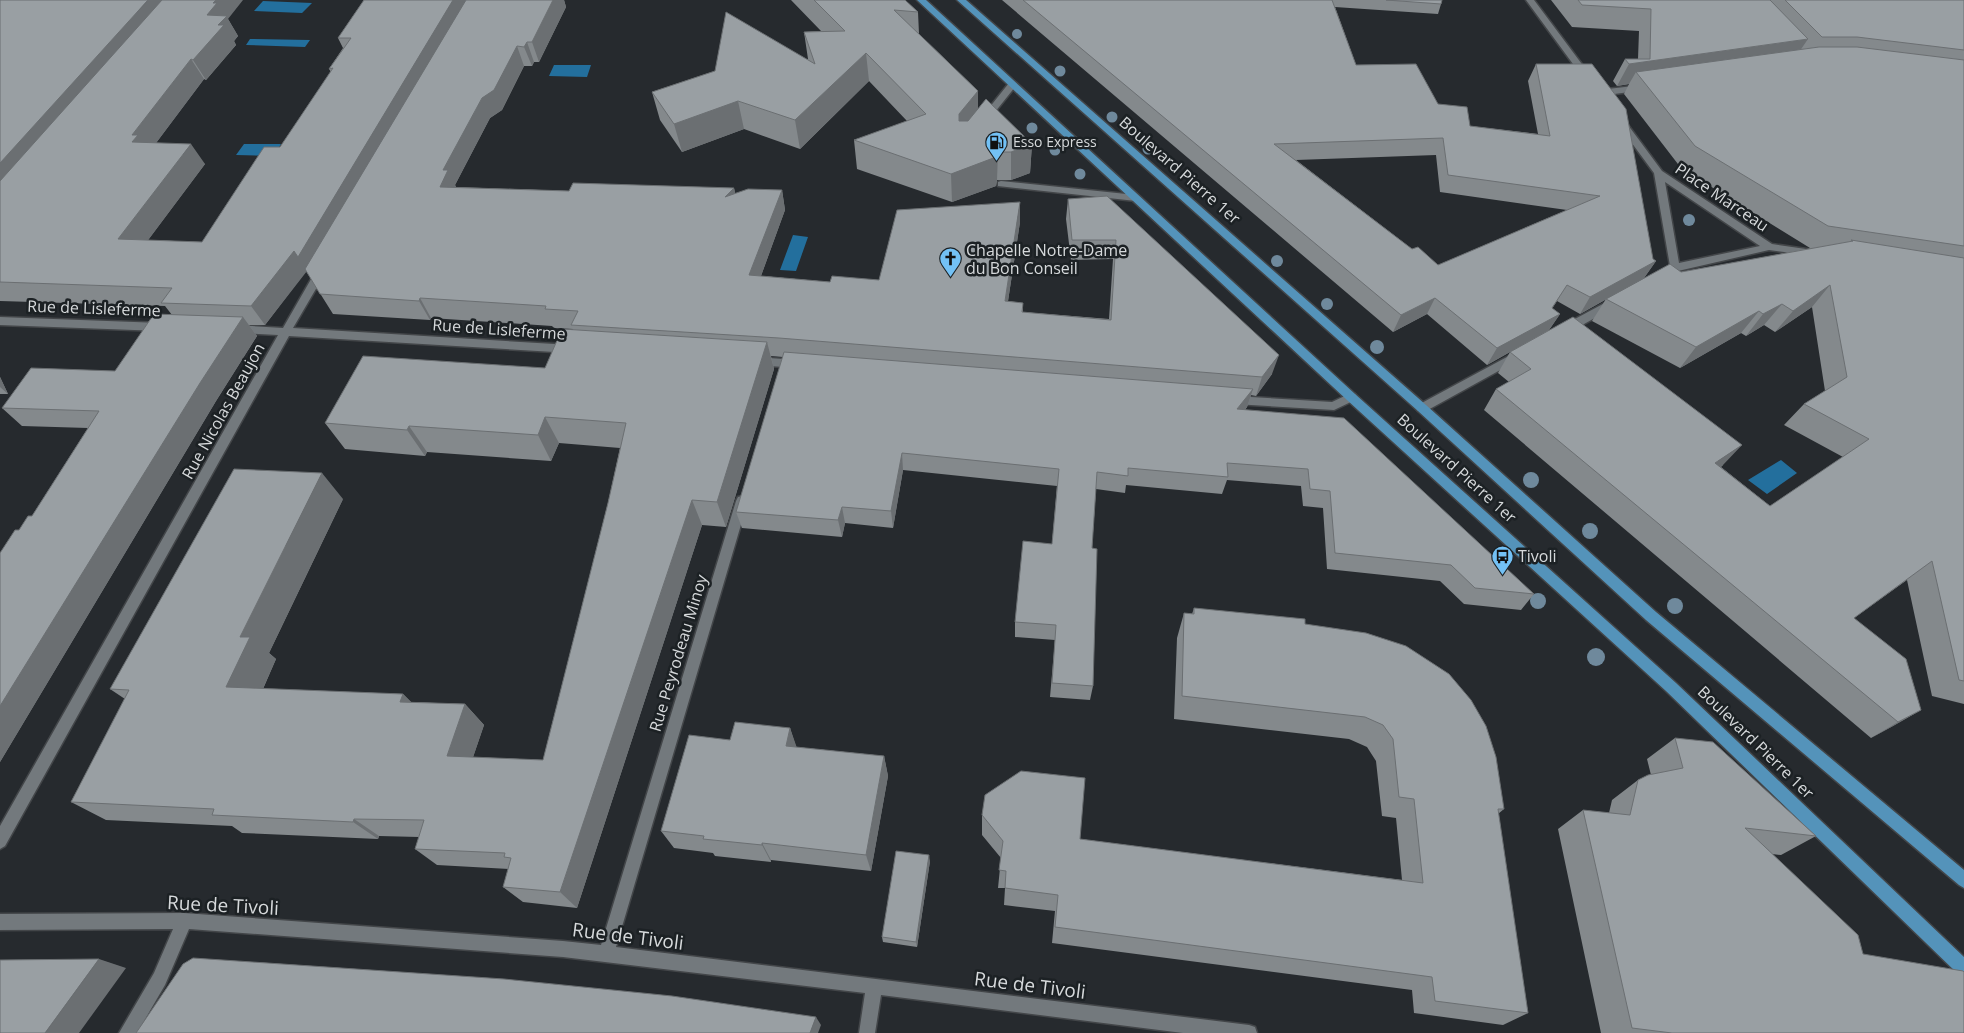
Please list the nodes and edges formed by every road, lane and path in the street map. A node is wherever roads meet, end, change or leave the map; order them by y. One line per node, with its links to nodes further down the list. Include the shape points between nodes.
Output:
1 (921, 0): 4 (main road, Boulevard Pierre 1er)
2 (961, 0): 30 (main road, Boulevard Pierre 1er)
3 (1530, 0): 6 (street)
4 (1012, 85): 9 (street); 12 (main road, Boulevard Pierre 1er)
5 (1650, 86): 6 (street)
6 (1600, 93): 7 (street)
7 (1606, 101)
8 (1617, 117): 10 (street)
9 (980, 126)
10 (1659, 172): 13 (street, Place Marceau); 16 (street, Place Marceau)
11 (1001, 184): 12 (street)
12 (1136, 198): 28 (main road, Boulevard Pierre 1er)
13 (1769, 247): 14 (street); 16 (street, Place Marceau)
14 (1827, 256)
15 (330, 257): 22 (street, Rue Nicolas Beaujon)
16 (1675, 268): 17 (street)
17 (1649, 282)
18 (1624, 297): 23 (street)
19 (0, 321): 20 (street, Rue de Lisleferme)
20 (169, 327)
21 (229, 329): 22 (street, Rue de Lisleferme)
22 (286, 332): 25 (street, Rue de Lisleferme); 32 (street, Rue Nicolas Beaujon)
23 (1556, 334)
24 (1530, 348): 30 (street)
25 (588, 350)
26 (747, 360): 27 (street, via 782,368)
27 (812, 366)
28 (1351, 397): 29 (street, via 1334,406); 37 (main road, Boulevard Pierre 1er, via 1671,687)
29 (1222, 399)
30 (1422, 408): 33 (main road, Boulevard Pierre 1er, via 1651,616)
31 (747, 484): 36 (street, Rue Peyrodeau Minoy)
32 (0, 841)
33 (1964, 880)
34 (184, 921): 35 (street, Rue de Tivoli); 36 (street, Rue de Tivoli); 39 (street, via 148,1002)
35 (0, 922)
36 (606, 954): 38 (street, Rue de Tivoli)
37 (1964, 968)
38 (874, 986): 40 (street); 41 (street, Rue de Tivoli)
39 (127, 1033)
40 (867, 1033)
41 (1249, 1033)

